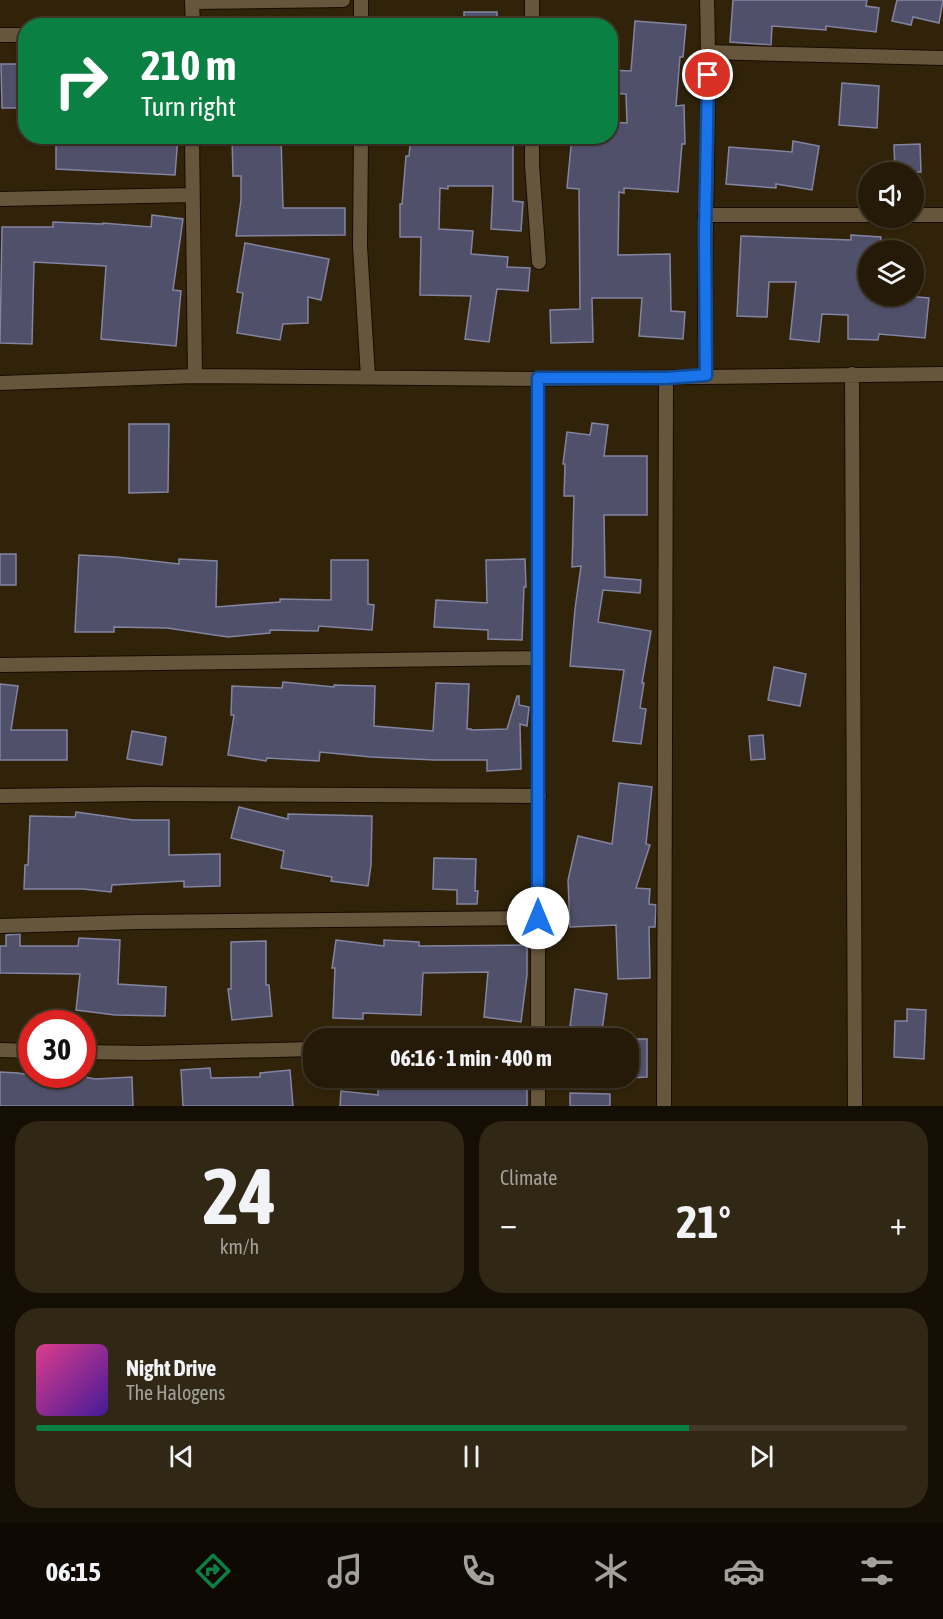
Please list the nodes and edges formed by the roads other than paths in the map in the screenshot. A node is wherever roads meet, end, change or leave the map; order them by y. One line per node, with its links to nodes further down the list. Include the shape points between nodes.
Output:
1 (344, 0): 5 (street)
2 (362, 0): 7 (street)
3 (532, 0): 8 (street)
4 (706, 0): 11 (street)
5 (192, 1): 6 (street)
6 (193, 18)
7 (361, 18)
8 (532, 18)
9 (0, 35): 10 (street)
10 (18, 35)
11 (708, 52): 12 (street); 18 (street)
12 (943, 58)
13 (192, 144): 16 (street)
14 (361, 144): 27 (street, via 360,246)
15 (532, 144): 22 (street)
16 (192, 195): 17 (street); 26 (street)
17 (0, 200)
18 (705, 215): 19 (street); 25 (street)
19 (858, 215)
20 (924, 215): 21 (street)
21 (943, 215)
22 (539, 262)
23 (852, 374): 24 (street); 25 (street); 45 (street)
24 (943, 374)
25 (706, 375): 29 (street)
26 (195, 376): 27 (street); 30 (street)
27 (368, 377): 28 (street)
28 (538, 378): 29 (street); 31 (street)
29 (666, 378): 44 (street)
30 (0, 383)
31 (538, 658): 32 (street); 34 (street)
32 (0, 665)
33 (0, 796): 34 (street)
34 (538, 796): 35 (street)
35 (538, 918): 36 (street); 37 (street)
36 (0, 926)
37 (538, 1028)
38 (303, 1049): 41 (street)
39 (0, 1050): 40 (street)
40 (18, 1050)
41 (96, 1052)
42 (538, 1088): 43 (street)
43 (538, 1106)
44 (664, 1106)
45 (855, 1106)

